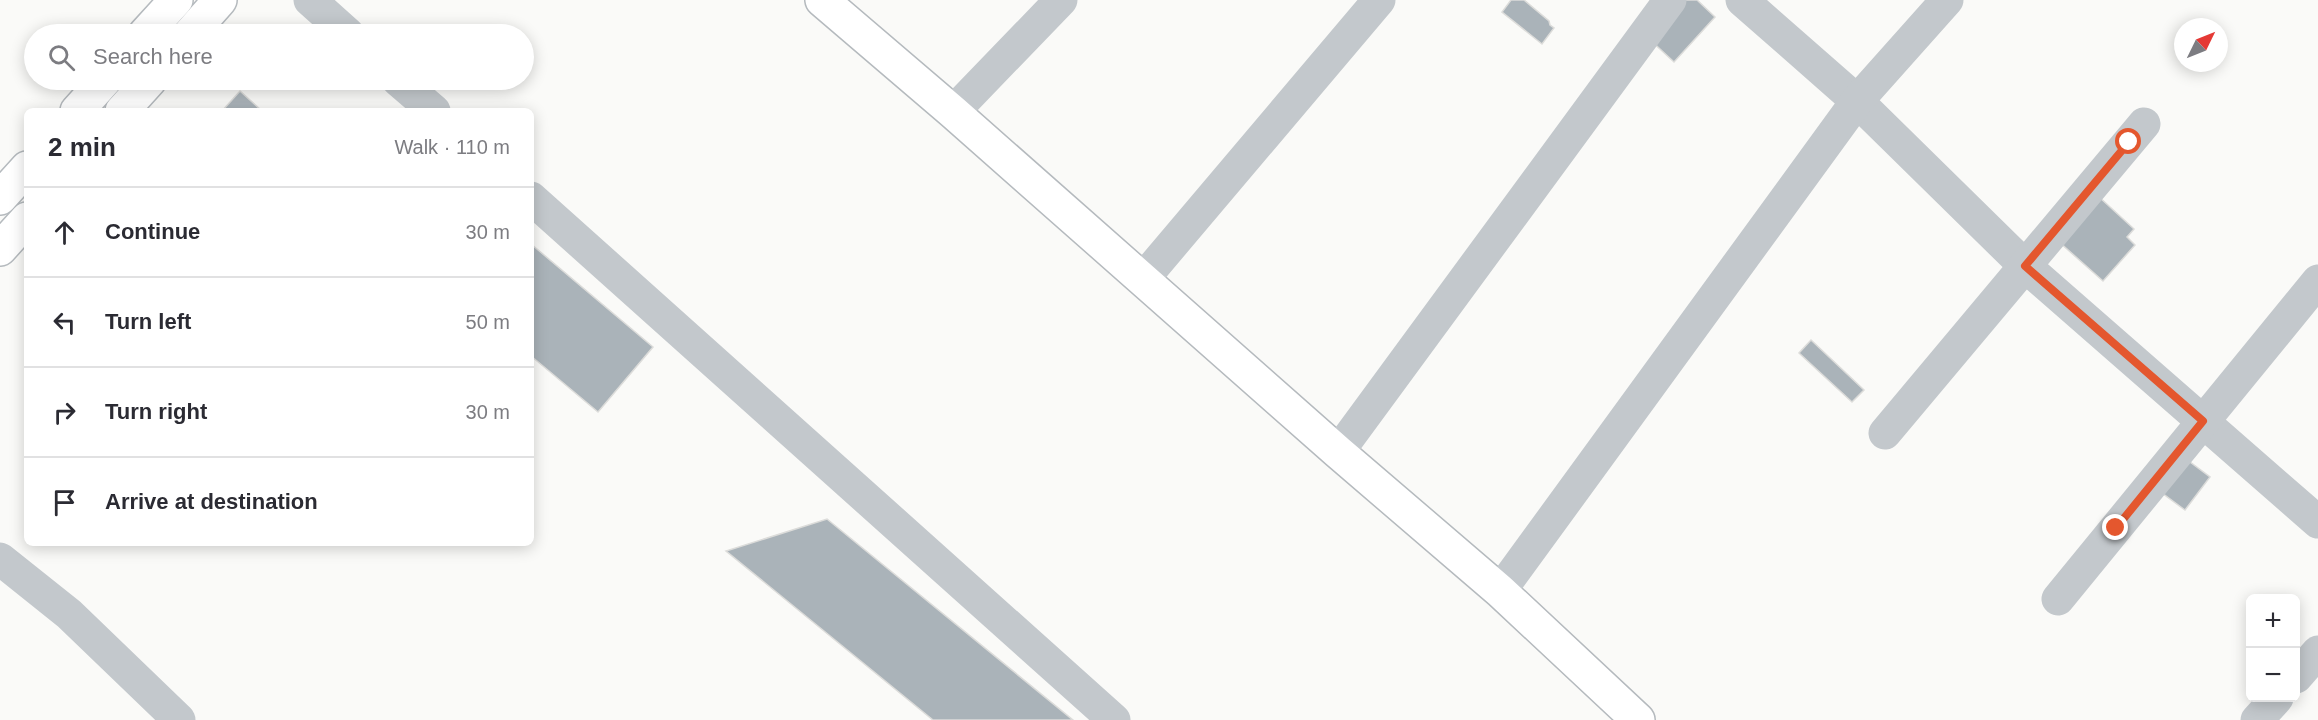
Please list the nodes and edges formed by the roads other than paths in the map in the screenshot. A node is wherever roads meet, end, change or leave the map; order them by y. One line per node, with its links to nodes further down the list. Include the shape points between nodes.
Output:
1 (176, 0): 10 (main road)
2 (220, 0): 11 (main road)
3 (310, 0): 12 (street)
4 (822, 0): 20 (main road)
5 (1061, 0): 20 (street)
6 (1379, 0): 28 (street)
7 (1670, 0): 32 (street)
8 (1742, 0): 16 (street)
9 (1947, 0): 16 (street)
10 (154, 24)
11 (199, 24)
12 (337, 24)
13 (96, 90): 17 (main road)
14 (141, 90): 18 (main road)
15 (410, 90): 19 (street)
16 (1857, 101): 27 (street); 35 (street)
17 (80, 108)
18 (125, 108)
19 (431, 108)
20 (953, 111): 28 (main road)
21 (2144, 124): 27 (street)
22 (24, 171): 23 (main road)
23 (0, 198)
24 (534, 201): 41 (street)
25 (24, 222): 26 (main road)
26 (0, 249)
27 (2025, 266): 30 (street); 31 (street)
28 (1143, 279): 32 (main road)
29 (2318, 281): 30 (street)
30 (2203, 421): 33 (street); 36 (street)
31 (1885, 433)
32 (1338, 452): 35 (main road)
33 (2318, 522)
34 (0, 559): 40 (street, via 69,614)
35 (1500, 591): 42 (main road)
36 (2058, 599)
37 (2318, 652): 38 (street)
38 (2300, 672)
39 (2273, 702): 43 (street)
40 (179, 720)
41 (1114, 720)
42 (1638, 720)
43 (2257, 720)

